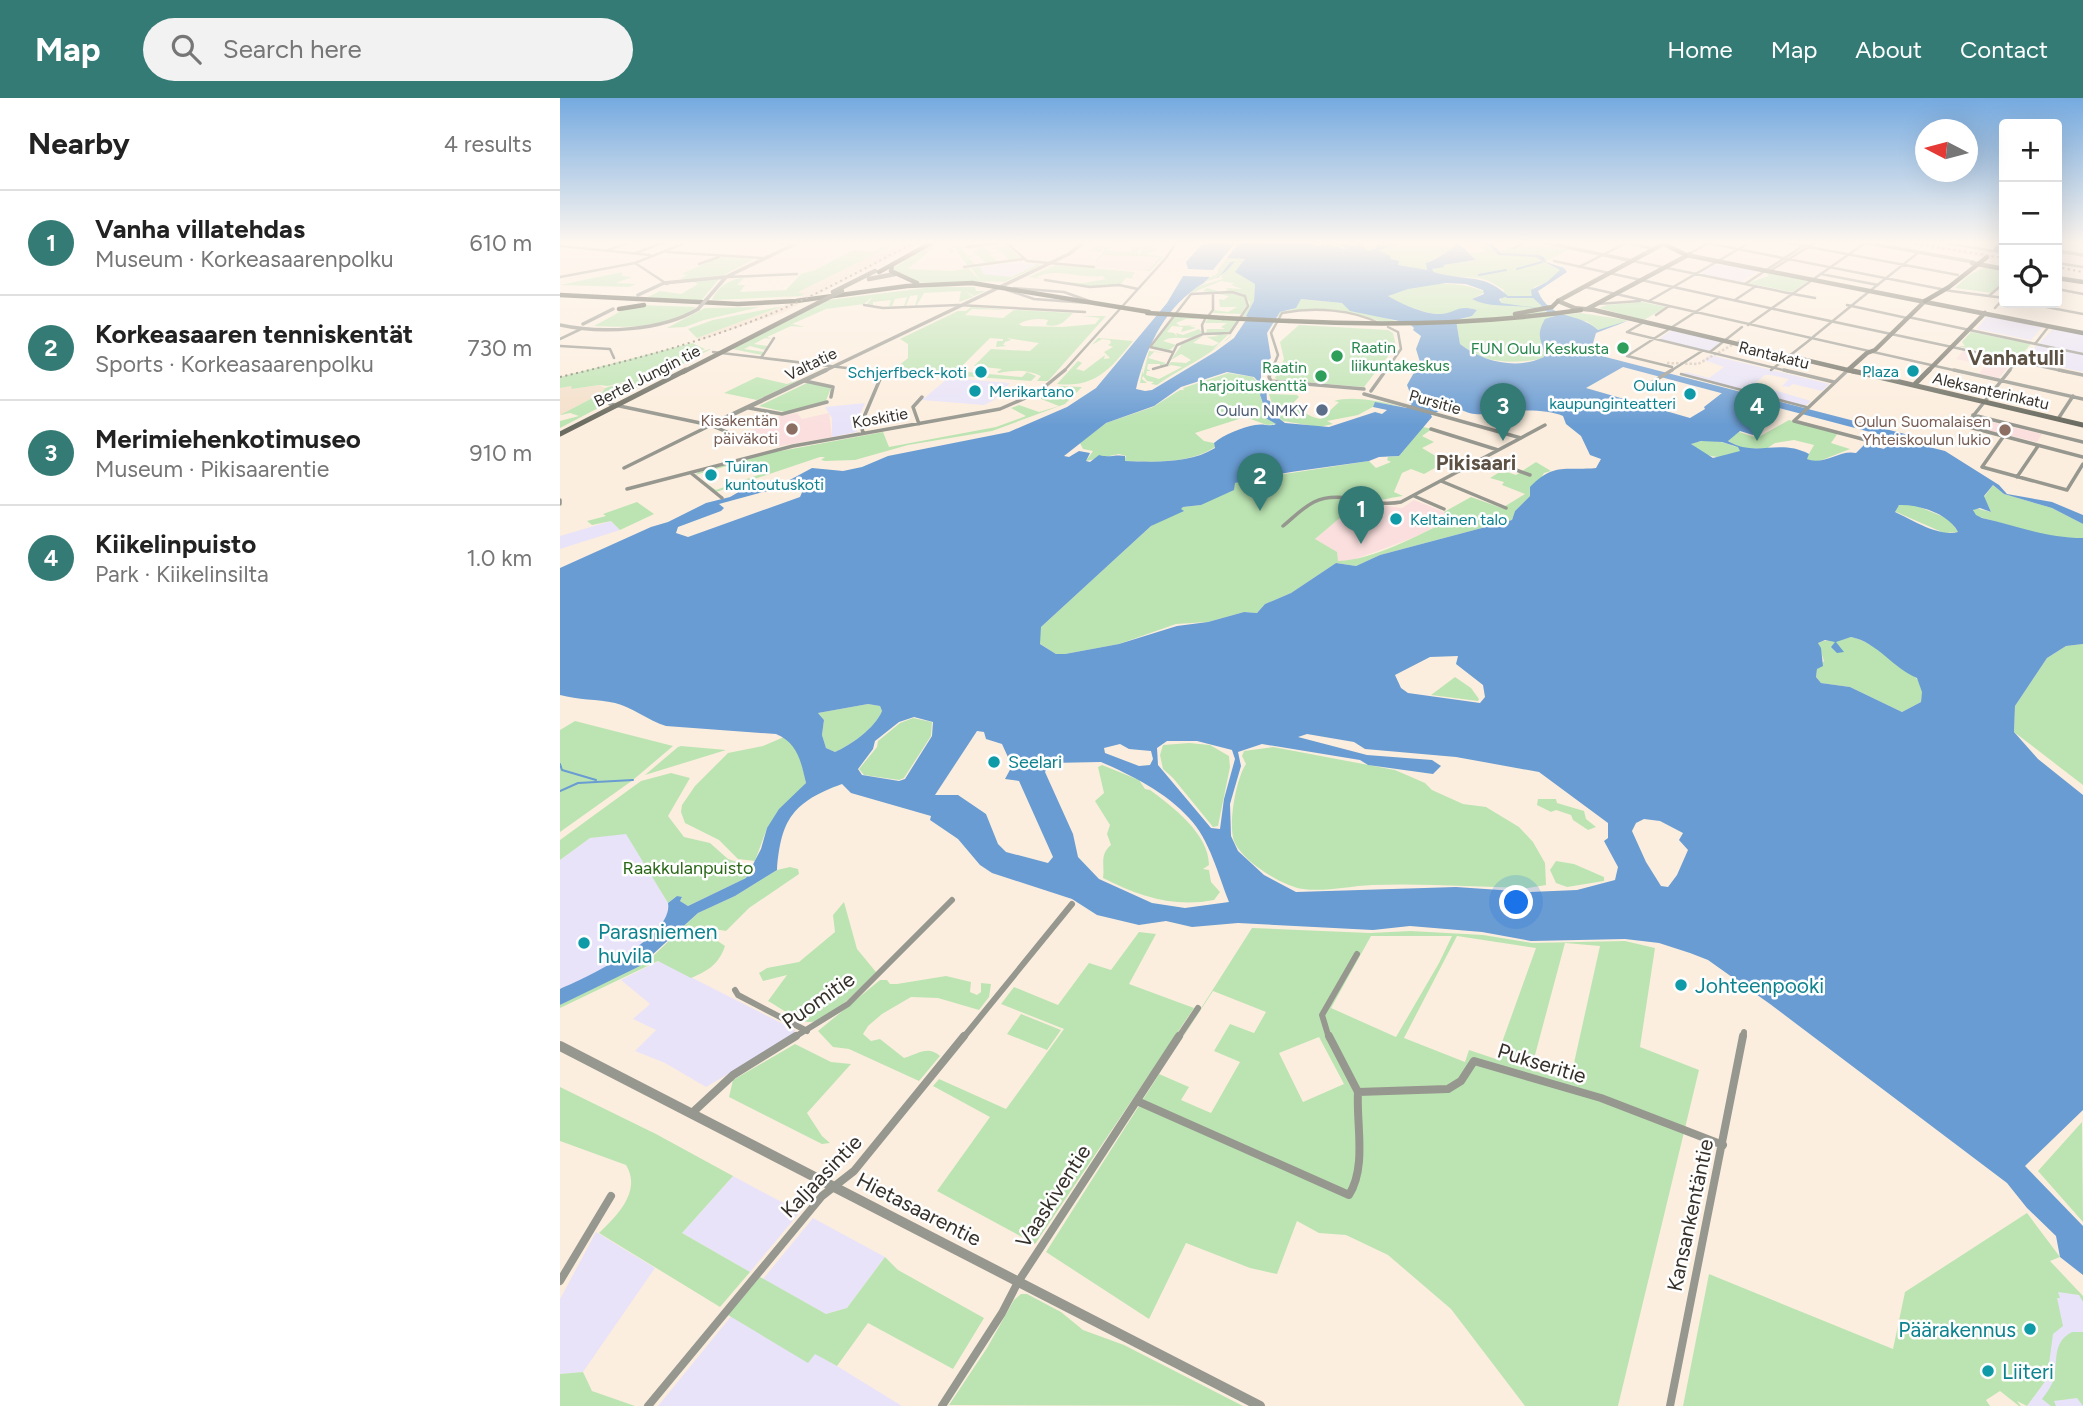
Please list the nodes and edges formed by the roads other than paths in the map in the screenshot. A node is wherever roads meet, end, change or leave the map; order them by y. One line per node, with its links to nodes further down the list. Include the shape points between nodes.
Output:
1 (614, 304): 32 (main road)
2 (663, 304): 32 (main road)
3 (702, 304): 59 (street, bridge, via 667,323)
4 (809, 304): 77 (main road, Bertel Jungin tie, bridge)
5 (816, 304): 77 (main road, Bertel Jungin tie, bridge)
6 (1098, 304): 26 (main road)
7 (1123, 304): 26 (street, Koskitie)
8 (1182, 304): 75 (street, via 1150,346)
9 (1213, 304): 42 (street)
10 (1248, 304): 64 (street, via 1231,332)
11 (1557, 304): 35 (main road)
12 (1560, 304): 35 (main road, via 1563,307)
13 (1563, 304): 27 (main road)
14 (1597, 304): 28 (main road)
15 (1661, 304): 25 (street)
16 (1708, 304): 37 (street)
17 (1752, 304): 33 (street)
18 (1780, 304): 33 (street)
19 (1921, 304): 43 (main road)
20 (1940, 304): 39 (main road)
21 (1999, 304): 29 (street)
22 (864, 305): 23 (street)
23 (963, 305): 36 (street); 84 (street, Valtatie)
24 (1849, 305): 43 (street); 46 (street)
25 (1670, 306): 37 (street); 41 (street)
26 (1119, 308): 42 (main road, bridge); 113 (street, Koskitie, via 1052,383 1031,397 997,410)
27 (1573, 308): 28 (main road); 34 (main road, Aleksanterinkatu); 35 (main road)
28 (1588, 308): 34 (main road); 38 (main road, Aleksanterinkatu)
29 (1995, 308)
30 (2054, 308): 40 (street)
31 (2060, 308): 40 (street)
32 (616, 309): 52 (street); 56 (street)
33 (1773, 309): 46 (street); 50 (street)
34 (1581, 310): 35 (main road); 38 (main road, Aleksanterinkatu)
35 (1555, 311): 48 (main road); 48 (main road)
36 (1085, 312)
37 (1696, 312): 50 (street); 60 (street)
38 (1607, 313): 47 (main road, Aleksanterinkatu)
39 (1985, 313): 55 (main road); 61 (main road)
40 (2083, 313)
41 (1656, 314)
42 (1208, 316): 45 (main road, bridge); 64 (street)
43 (1906, 317): 61 (street); 65 (main road)
44 (1369, 318): 49 (street, via 1372,323); 53 (street); 99 (street, Pursitie, via 1304,311 1281,315 1271,333 1278,355 1271,381)
45 (1289, 321): 49 (main road); 53 (main road)
46 (1832, 321): 65 (street); 79 (street)
47 (1644, 322): 60 (main road, Aleksanterinkatu); 68 (street, Rantakatu, via 1627,332)
48 (1474, 323): 54 (main road)
49 (1363, 324): 53 (main road)
50 (1748, 324): 74 (street)
51 (560, 325): 56 (street); 58 (street)
52 (591, 325): 56 (street); 59 (street)
53 (1386, 326): 54 (main road); 62 (street)
54 (1404, 326): 62 (street)
55 (2049, 326): 63 (main road); 70 (street)
56 (582, 327): 58 (street); 59 (street); 66 (street)
57 (1742, 327): 69 (street)
58 (574, 328): 66 (street)
59 (615, 328)
60 (1671, 328): 68 (street); 69 (main road, Aleksanterinkatu)
61 (1969, 330): 70 (street); 72 (main road)
62 (1398, 332): 94 (street, via 1400,351)
63 (2083, 333)
64 (1203, 334): 75 (street)
65 (1891, 334): 72 (street); 74 (main road)
66 (560, 338)
67 (774, 338): 81 (street)
68 (1654, 339): 73 (street, Rantakatu); 85 (street, via 1627,356)
69 (1726, 341): 76 (street); 79 (main road, Aleksanterinkatu)
70 (2035, 344): 78 (street)
71 (560, 346): 80 (street, via 610,349)
72 (1952, 347): 82 (street); 83 (main road)
73 (1702, 351): 76 (street, Rantakatu); 85 (street)
74 (1870, 351): 83 (street); 88 (main road)
75 (1172, 352): 86 (street, via 1167,365)
76 (1710, 352): 87 (street, Rantakatu)
77 (716, 353): 81 (street); 108 (main road, Bertel Jungin tie)
78 (2083, 354)
79 (1788, 356): 87 (street); 88 (main road, Aleksanterinkatu)
80 (614, 358)
81 (761, 358): 84 (street)
82 (2017, 361): 90 (street); 91 (street)
83 (1934, 365): 91 (street); 95 (main road)
84 (834, 367): 92 (street, Valtatie); 120 (street, via 883,372 861,424)
85 (1672, 367): 97 (street)
86 (1153, 369)
87 (1772, 369): 93 (street, Rantakatu)
88 (1848, 370): 93 (street); 95 (main road, Aleksanterinkatu)
89 (1681, 374): 98 (street)
90 (2083, 375)
91 (2002, 380): 101 (street); 107 (street)
92 (805, 381): 102 (street, via 833,387); 110 (street, Valtatie)
93 (1834, 382): 109 (street)
94 (1375, 384): 99 (street); 100 (street)
95 (1914, 385): 107 (main road, Aleksanterinkatu)
96 (1751, 386): 98 (street)
97 (1641, 389)
98 (1743, 390): 109 (street)
99 (1364, 391): 100 (street); 104 (street, Pursitie)
100 (1371, 392): 104 (street, Pursitie)
101 (2073, 396): 105 (street); 112 (street)
102 (831, 397)
103 (922, 397): 113 (street, via 913,407)
104 (1383, 399): 122 (street, Pursitie)
105 (2083, 399)
106 (827, 402): 110 (street, via 782,414)
107 (1984, 402): 111 (street); 112 (main road, Aleksanterinkatu)
108 (614, 405): 114 (street); 118 (main road, Bertel Jungin tie)
109 (1808, 407): 123 (street, via 1794,421)
110 (749, 408): 114 (street, Valtatie)
111 (1973, 415): 121 (street, via 1965,426); 124 (street)
112 (2058, 419): 116 (main road, Aleksanterinkatu)
113 (919, 424): 120 (street, Koskitie)
114 (710, 425): 119 (street); 130 (street, Valtatie)
115 (1545, 425): 122 (street)
116 (2083, 425)
117 (1432, 429): 126 (street)
118 (560, 432)
119 (727, 432)
120 (863, 433): 131 (street, Koskitie, via 773,450)
121 (2003, 437): 125 (street); 133 (street, via 1982,467)
122 (1521, 438): 126 (street)
123 (1866, 440)
124 (2083, 442)
125 (2038, 446): 127 (street); 133 (street)
126 (1498, 450): 128 (street)
127 (2083, 457)
128 (1484, 458): 132 (street); 134 (street)
129 (2083, 464): 133 (street, via 2067,490)
130 (624, 468)
131 (691, 473): 135 (street, Koskitie); 137 (street)
132 (1530, 475)
133 (2017, 477)
134 (1441, 481): 136 (street); 139 (street)
135 (627, 489)
136 (1414, 496): 138 (street); 140 (street)
137 (722, 498)
138 (1397, 504): 141 (street, via 1325,498 1312,502)
139 (1506, 508)
140 (1444, 509)
141 (1283, 526)
142 (952, 900): 147 (street, Puomitie, via 857,996)
143 (1072, 904): 154 (street, Kaljaasintie, via 854,1171)
144 (1357, 954): 150 (street, via 1322,1015 1331,1043)
145 (735, 990): 147 (street)
146 (1198, 1008): 151 (street, Vaaskiventie)
147 (807, 1031): 152 (street, Puomitie, via 733,1075)
148 (1744, 1032): 153 (street, Kansankentäntie)
149 (560, 1046): 152 (street, Hietasaarentie)
150 (1358, 1092): 151 (street, via 1356,1188 1349,1195); 153 (street, Pukseritie, via 1448,1089 1461,1081 1474,1061 1601,1098)
151 (1137, 1101): 157 (street, Vaaskiventie)
152 (692, 1113): 154 (street, Hietasaarentie)
153 (1723, 1146): 161 (street, Kansankentäntie)
154 (833, 1187): 157 (street, Hietasaarentie); 158 (street, Kaljaasintie)
155 (611, 1196): 156 (street)
156 (560, 1281)
157 (1017, 1282): 159 (street, Vaaskiventie); 160 (street, Hietasaarentie)
158 (648, 1406)
159 (942, 1406)
160 (1260, 1406)
161 (1671, 1406)

